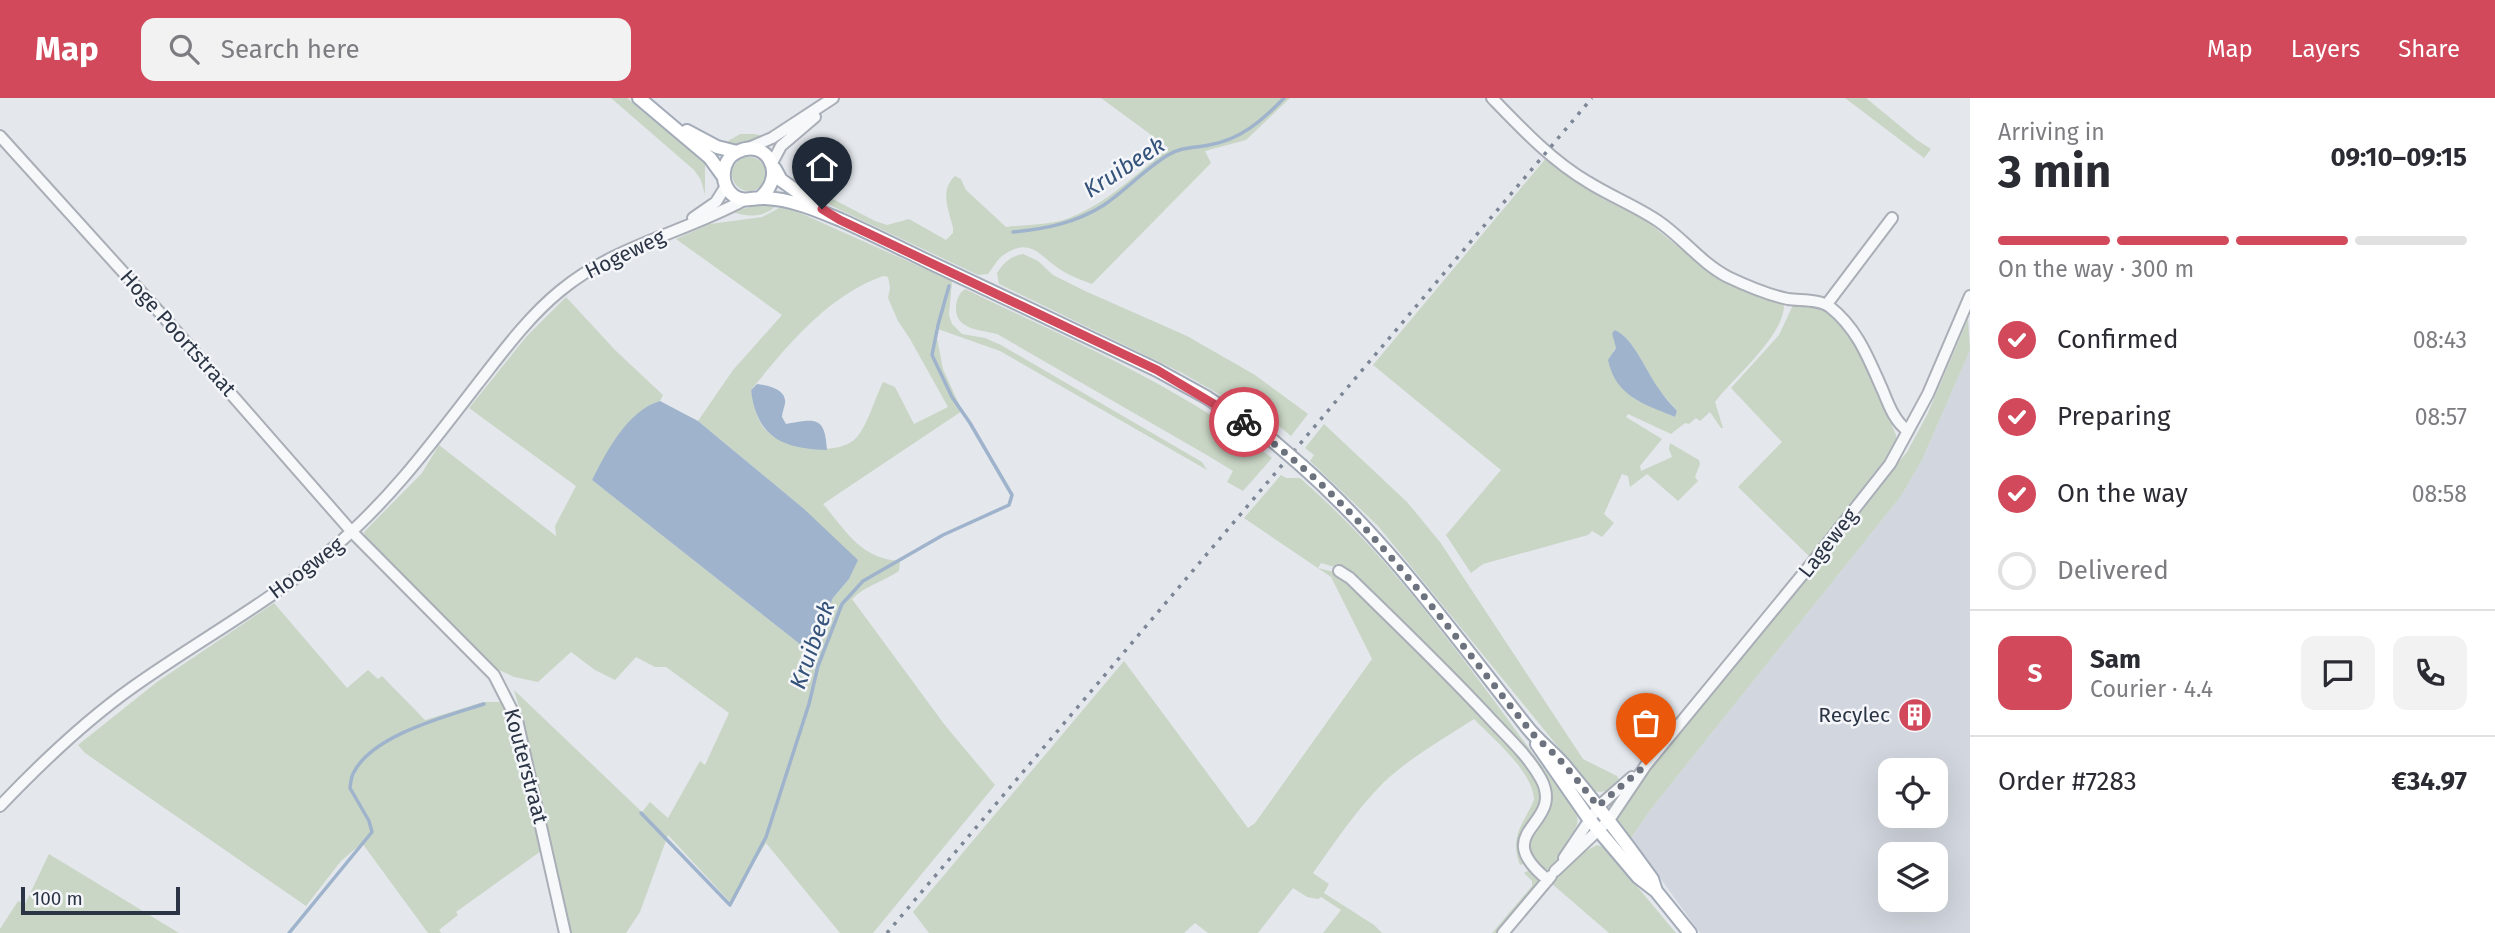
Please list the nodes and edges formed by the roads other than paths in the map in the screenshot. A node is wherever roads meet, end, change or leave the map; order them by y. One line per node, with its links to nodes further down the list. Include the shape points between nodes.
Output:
1 (639, 98): 4 (main road)
2 (835, 98): 6 (street, via 772,138); 7 (street, via 781,146)
3 (1492, 98): 16 (street, via 1569,170 1657,221 1709,266 1767,293)
4 (662, 117): 6 (main road, via 716,147); 8 (main road, via 710,158)
5 (0, 136): 18 (street, Hoge Poortstraat)
6 (741, 150): 7 (main road, via 761,152); 8 (main road, via 724,166)
7 (773, 165): 9 (main road, via 770,189); 12 (main road, via 781,180)
8 (724, 181): 10 (main road); 13 (street, Hogeweg, via 716,202)
9 (761, 197): 10 (main road); 12 (main road, via 784,200)
10 (744, 200): 13 (street, Hogeweg)
11 (1892, 218): 16 (street)
12 (840, 220): 20 (main road, bridge, via 1157,370 1273,441 1360,520)
13 (682, 226): 14 (street, Hogeweg, via 610,258)
14 (569, 283): 18 (street, Hoogweg, via 522,328 417,463)
15 (1970, 296): 17 (street, Lageweg)
16 (1827, 304): 17 (street, via 1857,336 1892,411)
17 (1908, 431): 21 (street, Lageweg, via 1890,464)
18 (352, 532): 22 (street, Hoogweg, via 302,573 111,703); 29 (street, Kouterstraat, via 494,675 505,693 517,719)
19 (1339, 571): 27 (street, via 1442,667 1527,757 1548,800 1524,839 1525,853 1532,866)
20 (1530, 731): 23 (main road); 24 (main road)
21 (1646, 765): 23 (street, Lageweg); 25 (street, Lageweg)
22 (0, 806)
23 (1598, 806): 24 (street, Lageweg); 25 (main road)
24 (1589, 819): 26 (main road); 27 (street, Lageweg)
25 (1609, 820): 26 (street, Lageweg); 28 (main road)
26 (1600, 831): 27 (street, Lageweg); 28 (main road, via 1638,877)
27 (1552, 876): 30 (street, Lageweg)
28 (1656, 891): 31 (main road)
29 (565, 933)
30 (1503, 933)
31 (1690, 933)

